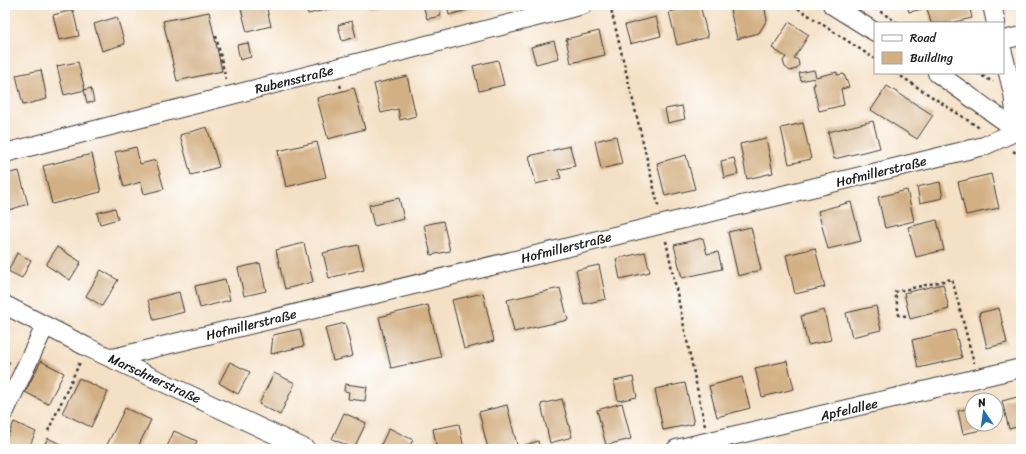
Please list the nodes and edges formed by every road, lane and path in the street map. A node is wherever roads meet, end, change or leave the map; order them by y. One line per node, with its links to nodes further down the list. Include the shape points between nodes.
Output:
1 (583, 5): 16 (street, Rubensstraße)
2 (793, 5): 12 (path)
3 (832, 5): 8 (street)
4 (870, 5): 6 (path)
5 (992, 5): 7 (street)
6 (896, 22)
7 (996, 22)
8 (874, 31)
9 (216, 36): 16 (path)
10 (1021, 36): 11 (street)
11 (1004, 40)
12 (874, 58)
13 (1004, 58): 17 (street)
14 (898, 74): 18 (path)
15 (938, 74): 17 (street)
16 (229, 96): 19 (street, Rubensstraße)
17 (1019, 132): 18 (street, Hofmillerstraße)
18 (997, 140): 20 (path); 25 (street, Hofmillerstraße, via 984,146)
19 (5, 153)
20 (1021, 156)
21 (5, 304): 23 (street, Marschnerstraße)
22 (906, 316): 27 (path, via 899,315 895,292 952,279)
23 (45, 326): 24 (street, Marschnerstraße); 28 (street)
24 (87, 347): 25 (street, Marschnerstraße); 29 (path)
25 (112, 358): 30 (street, Marschnerstraße)
26 (1021, 368): 27 (street, Apfelallee)
27 (978, 378): 31 (street, Apfelallee)
28 (5, 411)
29 (48, 431)
30 (306, 449)
31 (676, 449)

